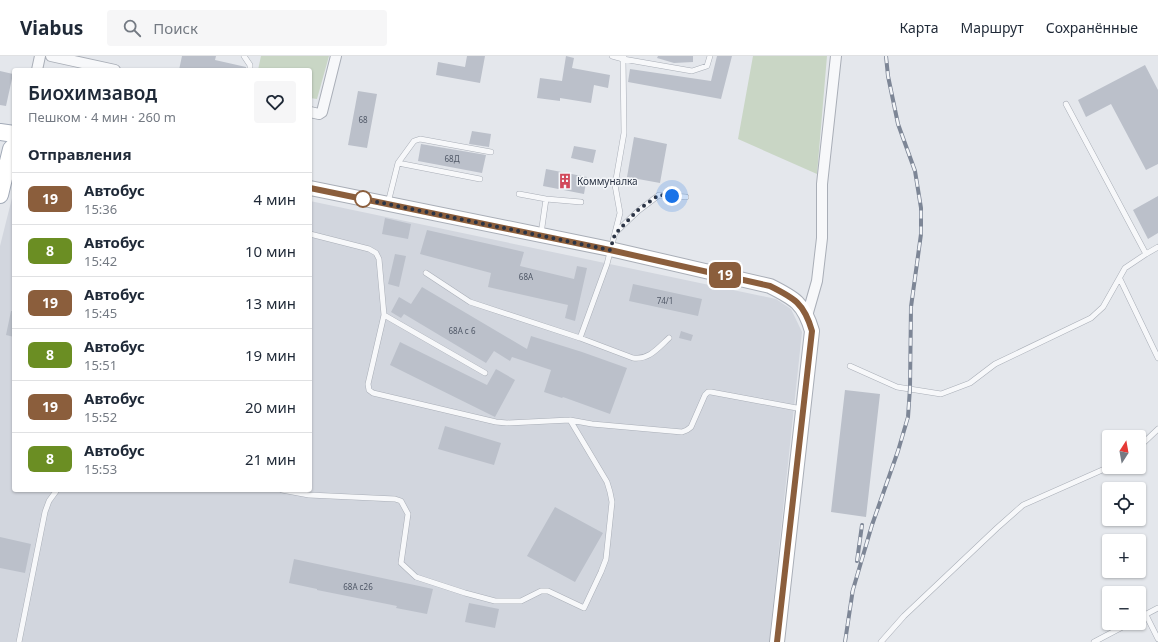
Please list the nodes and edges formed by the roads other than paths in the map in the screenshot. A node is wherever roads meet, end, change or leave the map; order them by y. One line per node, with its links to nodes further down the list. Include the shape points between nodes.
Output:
1 (40, 56): 9 (street)
2 (51, 56): 10 (street)
3 (244, 56): 11 (lane)
4 (336, 56): 13 (street, via 322,112)
5 (612, 56): 8 (lane)
6 (710, 56): 8 (lane, via 707,66 692,72)
7 (836, 56): 36 (street, via 822,184 822,238 818,274)
8 (624, 57): 27 (lane, via 624,133 615,185 620,213)
9 (37, 68)
10 (106, 68)
11 (250, 68)
12 (1066, 104): 32 (lane)
13 (312, 112)
14 (0, 132): 15 (main road)
15 (12, 134)
16 (12, 149): 21 (main road)
17 (491, 152): 18 (lane, via 420,139 414,141)
18 (398, 163): 19 (lane); 26 (lane)
19 (480, 179)
20 (312, 188): 26 (main road)
21 (0, 194)
22 (519, 194): 24 (lane)
23 (686, 197): 27 (lane, via 659,195 638,210)
24 (546, 199): 25 (lane); 29 (lane)
25 (581, 202)
26 (388, 204): 29 (main road)
27 (615, 234): 31 (lane)
28 (312, 235): 35 (lane, via 376,253 379,259)
29 (540, 235): 31 (main road)
30 (1158, 247): 32 (lane)
31 (610, 250): 36 (main road, via 770,286 788,295); 37 (lane)
32 (1146, 254): 34 (lane, via 1125,268)
33 (426, 274): 37 (lane, via 470,302)
34 (1120, 280): 39 (lane); 40 (lane, via 1102,307 1091,318 995,364 970,383 941,394 897,387)
35 (384, 315): 41 (lane); 43 (lane, via 368,384 369,390 373,393 496,422)
36 (808, 316): 42 (main road, via 812,331)
37 (580, 338): 38 (lane, via 641,359)
38 (669, 338)
39 (1158, 358)
40 (850, 366)
41 (485, 373)
42 (803, 410): 43 (lane, via 708,392 691,427 682,432); 54 (main road)
43 (570, 420): 48 (lane, via 607,482 612,502 606,559 584,608 548,591 541,591 521,601 495,601 416,577 401,563 408,514 401,501)
44 (1158, 429): 45 (lane)
45 (1146, 440)
46 (1102, 470): 55 (lane, via 1023,505 904,616)
47 (56, 492): 53 (lane, via 45,512)
48 (293, 492)
49 (1158, 608): 50 (lane)
50 (1146, 615): 52 (lane)
51 (1117, 630): 56 (lane)
52 (1158, 639)
53 (19, 642)
54 (776, 642)
55 (881, 642)
56 (1094, 642)

